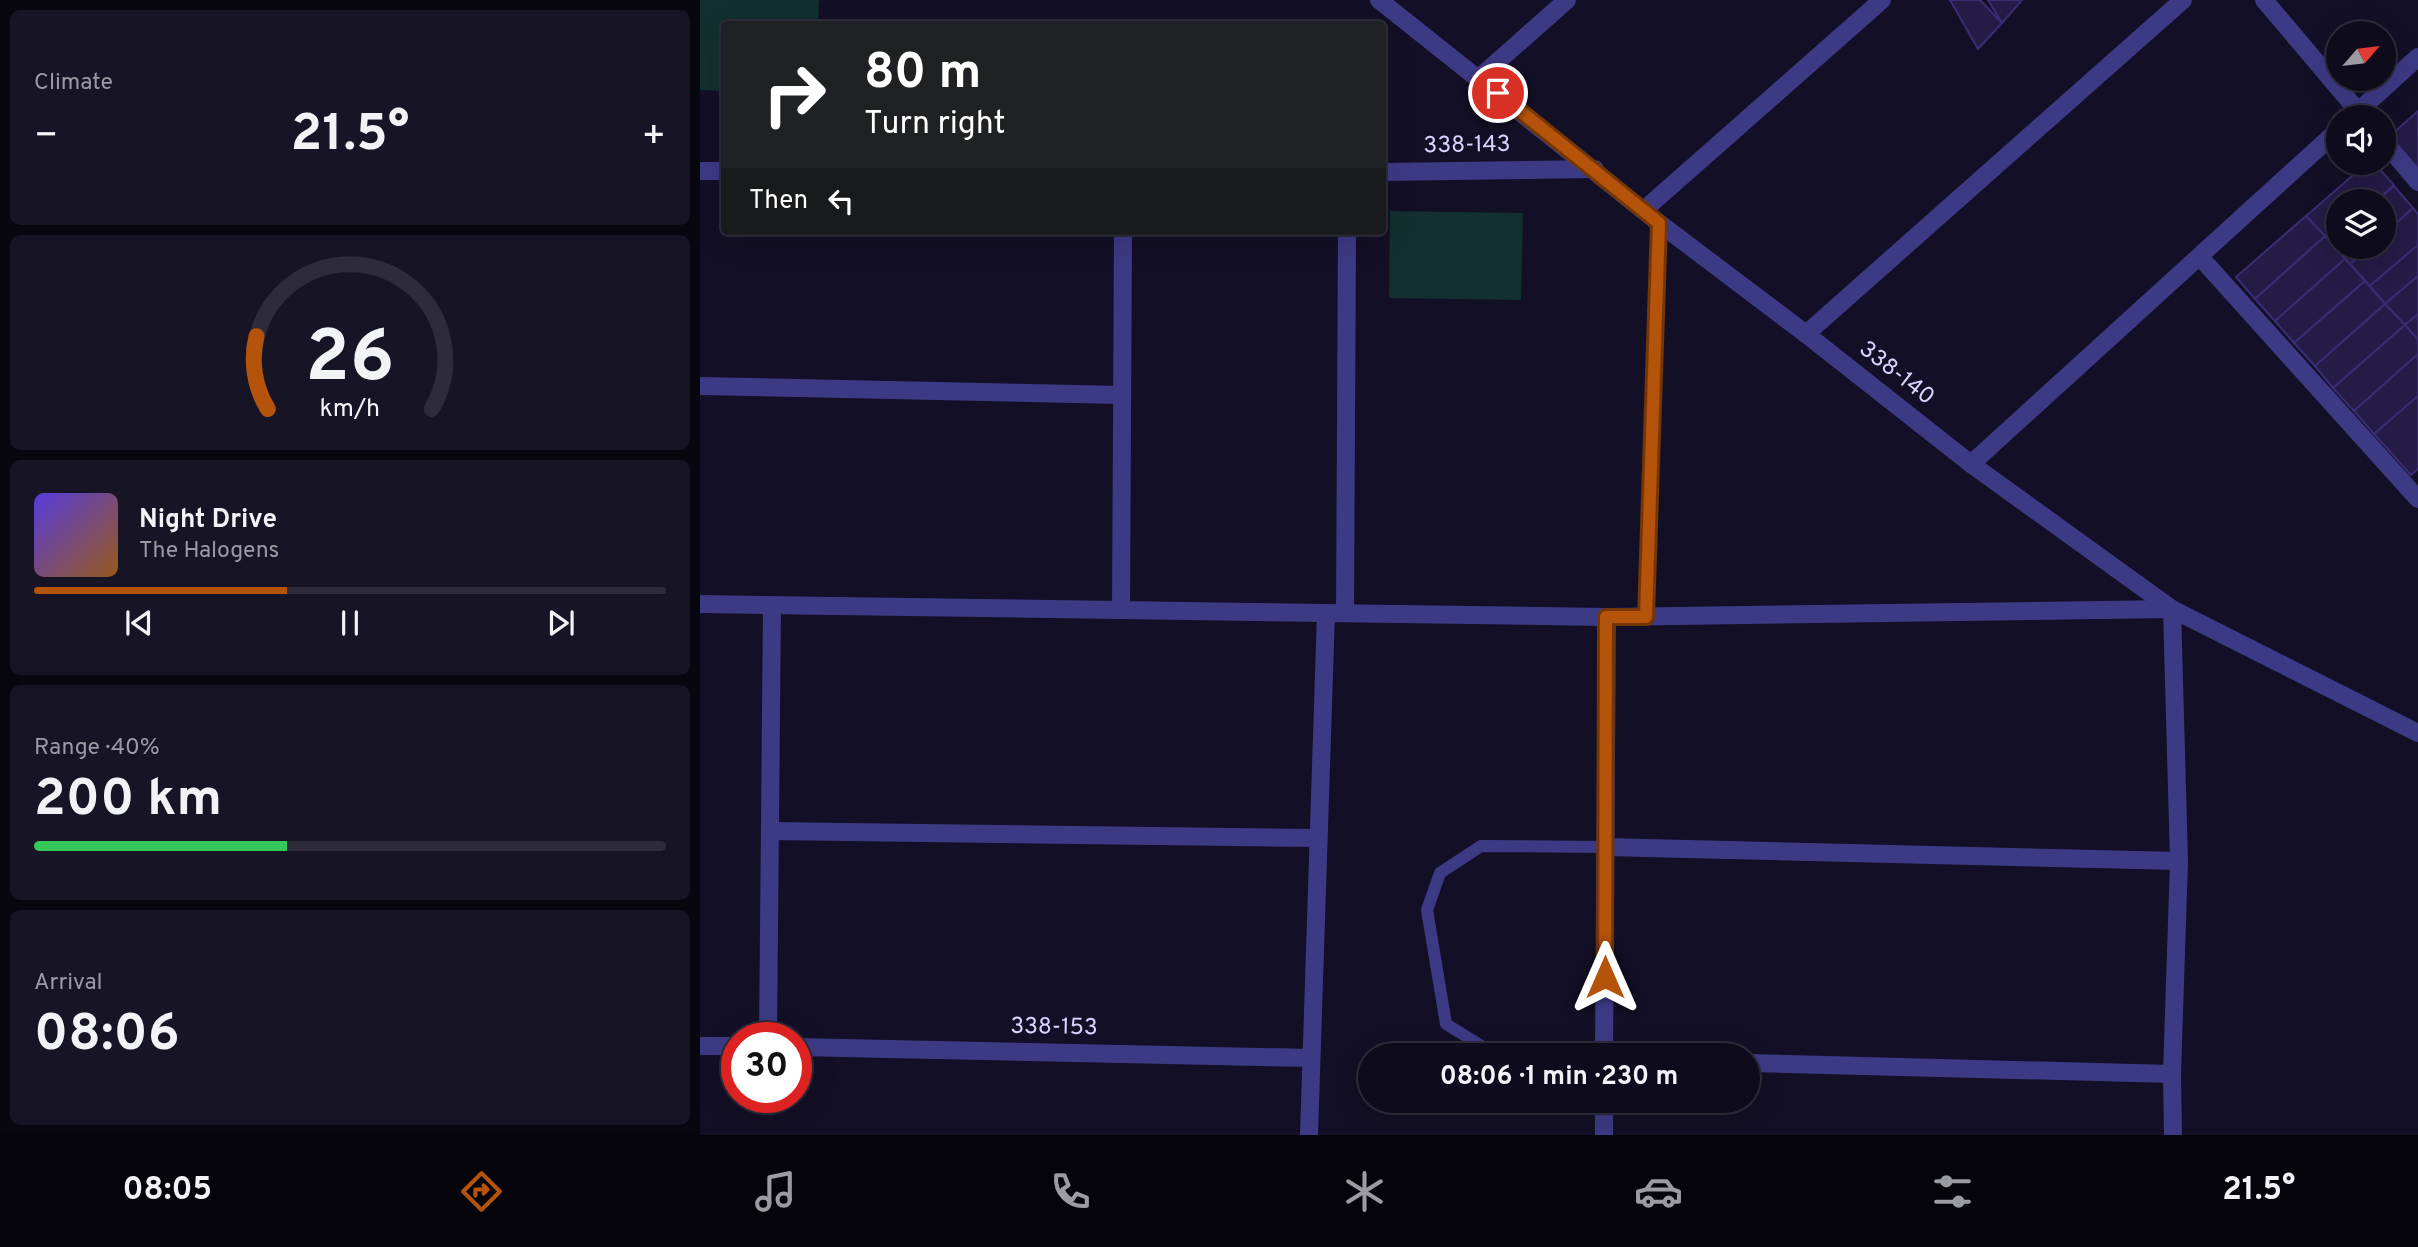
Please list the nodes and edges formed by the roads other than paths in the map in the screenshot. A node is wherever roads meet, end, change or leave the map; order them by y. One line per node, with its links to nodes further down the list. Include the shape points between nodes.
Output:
1 (1379, 0): 7 (street, 338-140)
2 (1567, 0): 7 (street)
3 (1882, 0): 17 (street)
4 (2183, 0): 22 (street)
5 (2264, 0): 8 (street)
6 (2418, 57): 9 (street)
7 (1479, 78): 12 (street, 338-140)
8 (2350, 105)
9 (2368, 105)
10 (2326, 141): 21 (street)
11 (2396, 156): 16 (street)
12 (1595, 169): 15 (street, 338-143); 17 (street, 338-140)
13 (721, 170): 14 (street)
14 (700, 171)
15 (1386, 172)
16 (2418, 182)
17 (1645, 209): 18 (street, 338-140)
18 (1659, 223): 22 (street, 338-140); 34 (lane)
19 (1123, 235): 24 (street)
20 (1347, 235): 32 (street)
21 (2200, 257): 25 (street); 26 (street)
22 (1805, 334): 25 (street, 338-140)
23 (700, 386): 24 (street)
24 (1122, 395): 30 (street)
25 (1971, 464): 29 (street, 338-140)
26 (2418, 499)
27 (700, 604): 28 (street)
28 (772, 605): 30 (street); 36 (street)
29 (2172, 609): 34 (street); 35 (street, 338-140); 39 (street)
30 (1121, 610): 31 (street)
31 (1326, 613): 32 (street); 37 (street)
32 (1345, 613): 33 (street)
33 (1606, 617): 34 (street); 38 (street)
34 (1646, 617)
35 (2418, 733)
36 (770, 831): 37 (street); 40 (street)
37 (1318, 838): 46 (street)
38 (1605, 847): 39 (street); 41 (lane, via 1481,846 1440,873 1427,910 1446,1024); 42 (street)
39 (2179, 861): 48 (street)
40 (768, 1022)
41 (1477, 1043)
42 (1604, 1043)
43 (700, 1046): 44 (street)
44 (721, 1046)
45 (812, 1047): 46 (street, 338-153)
46 (1311, 1058): 50 (street)
47 (1760, 1063): 48 (street)
48 (2172, 1074): 52 (street)
49 (1604, 1113): 51 (street)
50 (1309, 1135)
51 (1604, 1135)
52 (2172, 1135)

